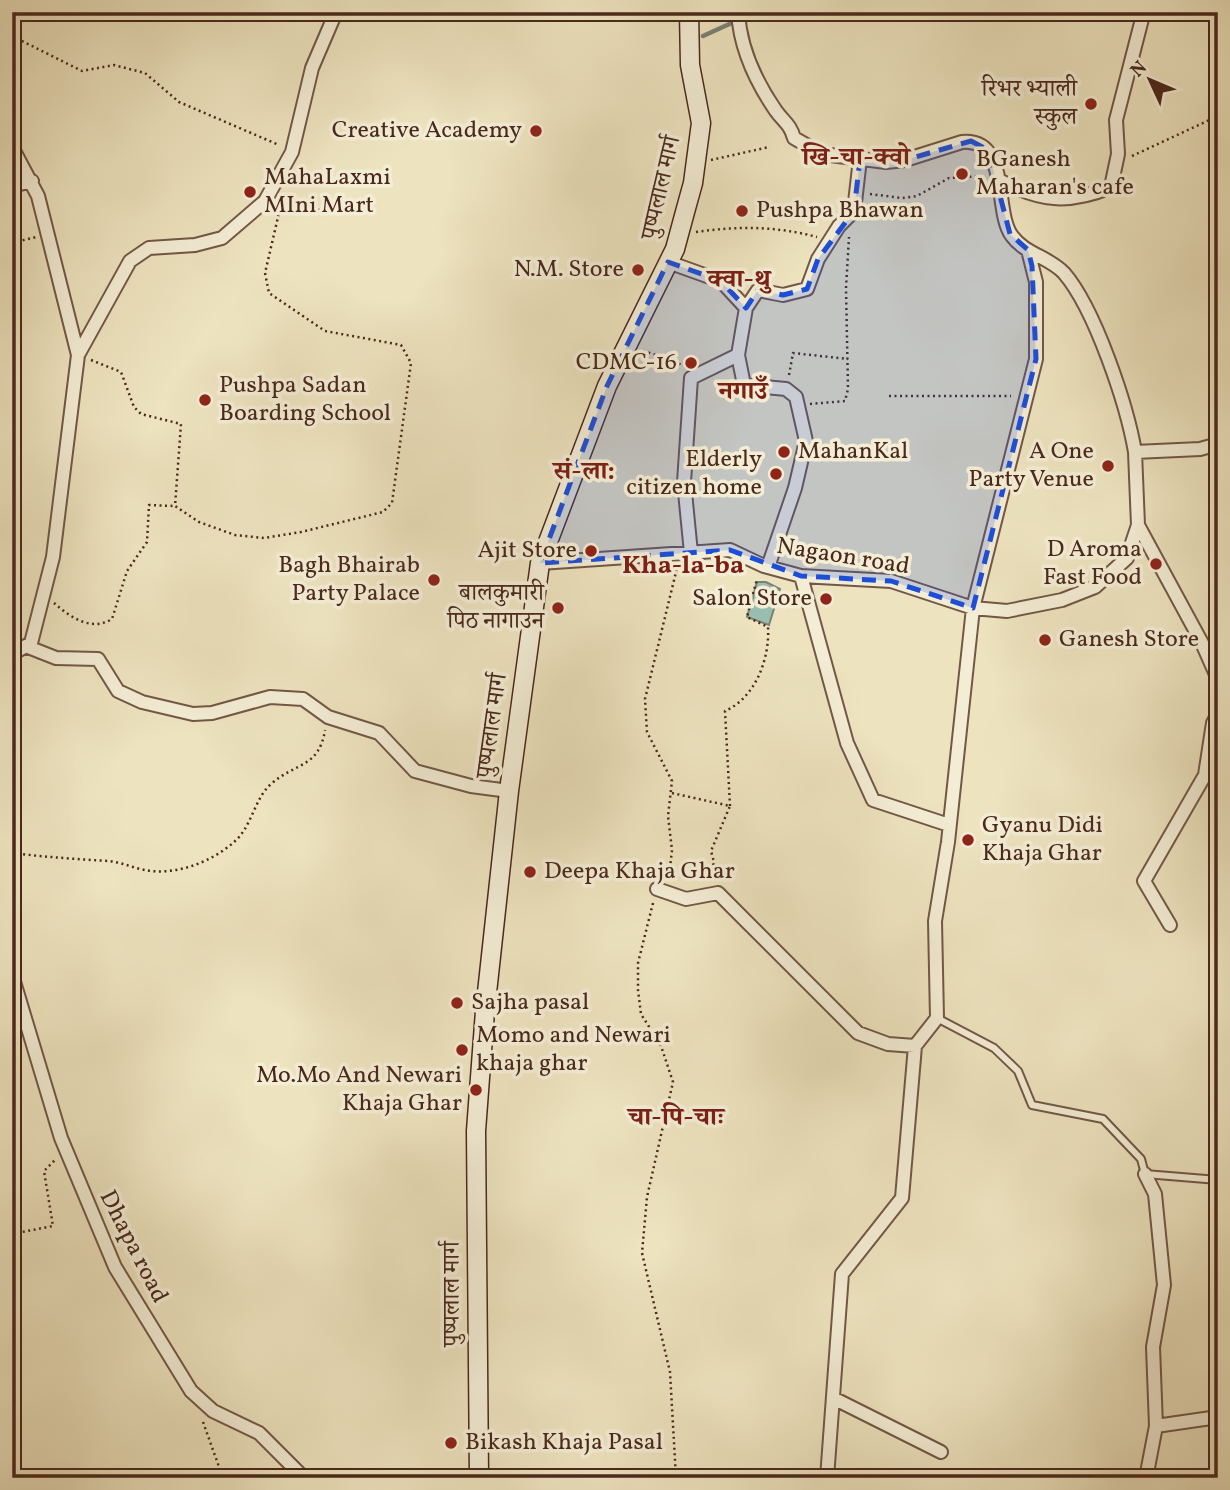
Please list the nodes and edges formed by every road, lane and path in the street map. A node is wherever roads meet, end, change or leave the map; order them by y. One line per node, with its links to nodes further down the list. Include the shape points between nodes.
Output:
1 (336, 12): 9 (street, via 312,68)
2 (689, 12): 11 (street, पुष्पलाल मार्ग, via 690,65 701,122)
3 (738, 12): 10 (street, via 739,30 753,69 777,112 790,124 794,138 822,154)
4 (1140, 12): 12 (street, via 1116,120)
5 (12, 36): 9 (path, via 82,71 114,65 145,73 179,102)
6 (1218, 116): 12 (path, via 1129,157)
7 (12, 147): 14 (street)
8 (769, 147): 11 (path)
9 (292, 152): 27 (street, via 265,201 222,238 149,248 130,261)
10 (860, 159): 13 (street, via 905,160 971,141 988,150); 16 (street)
11 (696, 160): 20 (street, पुष्पलाल मार्ग)
12 (1115, 168): 13 (street, via 1111,187 1066,201 1023,192)
13 (998, 178): 16 (path, via 949,177 917,196 902,198); 23 (street, via 1010,234)
14 (32, 181): 15 (street); 19 (street)
15 (12, 186)
16 (858, 192): 18 (street)
17 (350, 202): 37 (path, via 311,212 288,206 284,194 265,273 269,293 325,331 401,345 411,363 392,503 383,512 264,538 193,520)
18 (849, 216): 21 (street); 29 (path)
19 (50, 234): 22 (path); 27 (street)
20 (678, 235): 21 (path, via 782,228); 24 (street, पुष्पलाल मार्ग)
21 (830, 240): 25 (street, via 807,289 783,295 758,290)
22 (12, 243)
23 (1028, 250): 33 (street, via 1036,298 1036,359); 36 (street, via 1060,270 1081,301 1130,421)
24 (668, 262): 25 (street, via 721,281); 26 (street, पुष्पलाल मार्ग)
25 (746, 308): 28 (street)
26 (627, 346): 30 (path, via 677,361); 41 (street, पुष्पलाल मार्ग, via 607,386)
27 (78, 355): 37 (path, via 121,372 141,414 181,424); 44 (street)
28 (738, 355): 30 (street); 31 (street, via 744,385)
29 (848, 359): 31 (path, via 793,353); 34 (path, via 845,401)
30 (691, 378): 39 (street, via 684,482)
31 (786, 389): 34 (street)
32 (889, 396): 33 (path)
33 (1029, 396): 45 (street)
34 (798, 404): 42 (street, via 806,440)
35 (1218, 444): 36 (street)
36 (1135, 452): 38 (street)
37 (175, 506): 44 (path, via 149,505 148,537 127,571 111,619 91,624)
38 (1138, 525): 45 (street, Nagaon road, via 1127,558 1095,587 1034,607 1007,611); 48 (street)
39 (686, 553): 40 (street, Nagaon road, via 730,550); 41 (street, Nagaon road); 52 (path, via 645,699 647,732 672,781)
40 (754, 561): 42 (street, Nagaon road); 53 (path, via 758,577 747,617 768,627 768,638 760,675 749,693 725,711)
41 (540, 563): 51 (street, पुष्पलाल मार्ग)
42 (768, 567): 43 (street, Nagaon road)
43 (801, 576): 45 (street, Nagaon road, via 891,581); 54 (street, via 847,743 873,800)
44 (45, 598): 46 (street)
45 (973, 608): 54 (street)
46 (28, 647): 47 (street); 50 (street, via 56,658 98,659 118,691 171,711 212,713 280,696 303,699)
47 (12, 654)
48 (1218, 679)
49 (1218, 713): 58 (street, via 1205,775 1144,881)
50 (328, 717): 51 (street, via 379,733 415,771); 55 (path, via 323,745 315,758 273,782 240,836 208,861 177,870 148,871 113,862)
51 (509, 791): 73 (street, पुष्पलाल मार्ग, via 476,1131)
52 (672, 793): 53 (path); 56 (path, via 670,867)
53 (730, 806): 57 (path, via 711,851 714,862)
54 (949, 825): 60 (street, via 935,921)
55 (12, 853)
56 (657, 889): 57 (street, via 686,899); 74 (path, via 638,963 638,990 641,1014 661,1046 673,1082 647,1197 642,1253 670,1372)
57 (708, 895): 61 (street, via 718,893 742,915 858,1033 888,1044)
58 (1170, 925)
59 (12, 975): 62 (street, Dhapa road)
60 (937, 1018): 61 (street); 63 (lane, via 994,1048 1018,1071 1032,1105 1103,1119 1141,1159)
61 (915, 1046): 66 (street, via 902,1198 842,1274)
62 (65, 1150): 65 (path, via 44,1171 53,1226); 67 (street, Dhapa road, via 115,1267)
63 (1144, 1174): 64 (lane); 69 (street, via 1155,1194 1164,1285 1153,1347)
64 (1218, 1180)
65 (12, 1234)
66 (833, 1398): 70 (street); 75 (street)
67 (199, 1400): 71 (path); 72 (street, Dhapa road, via 259,1433)
68 (1218, 1418): 69 (street)
69 (1156, 1426): 76 (street)
70 (941, 1452)
71 (223, 1478)
72 (304, 1478)
73 (479, 1478)
74 (676, 1478)
75 (827, 1478)
76 (1146, 1478)

